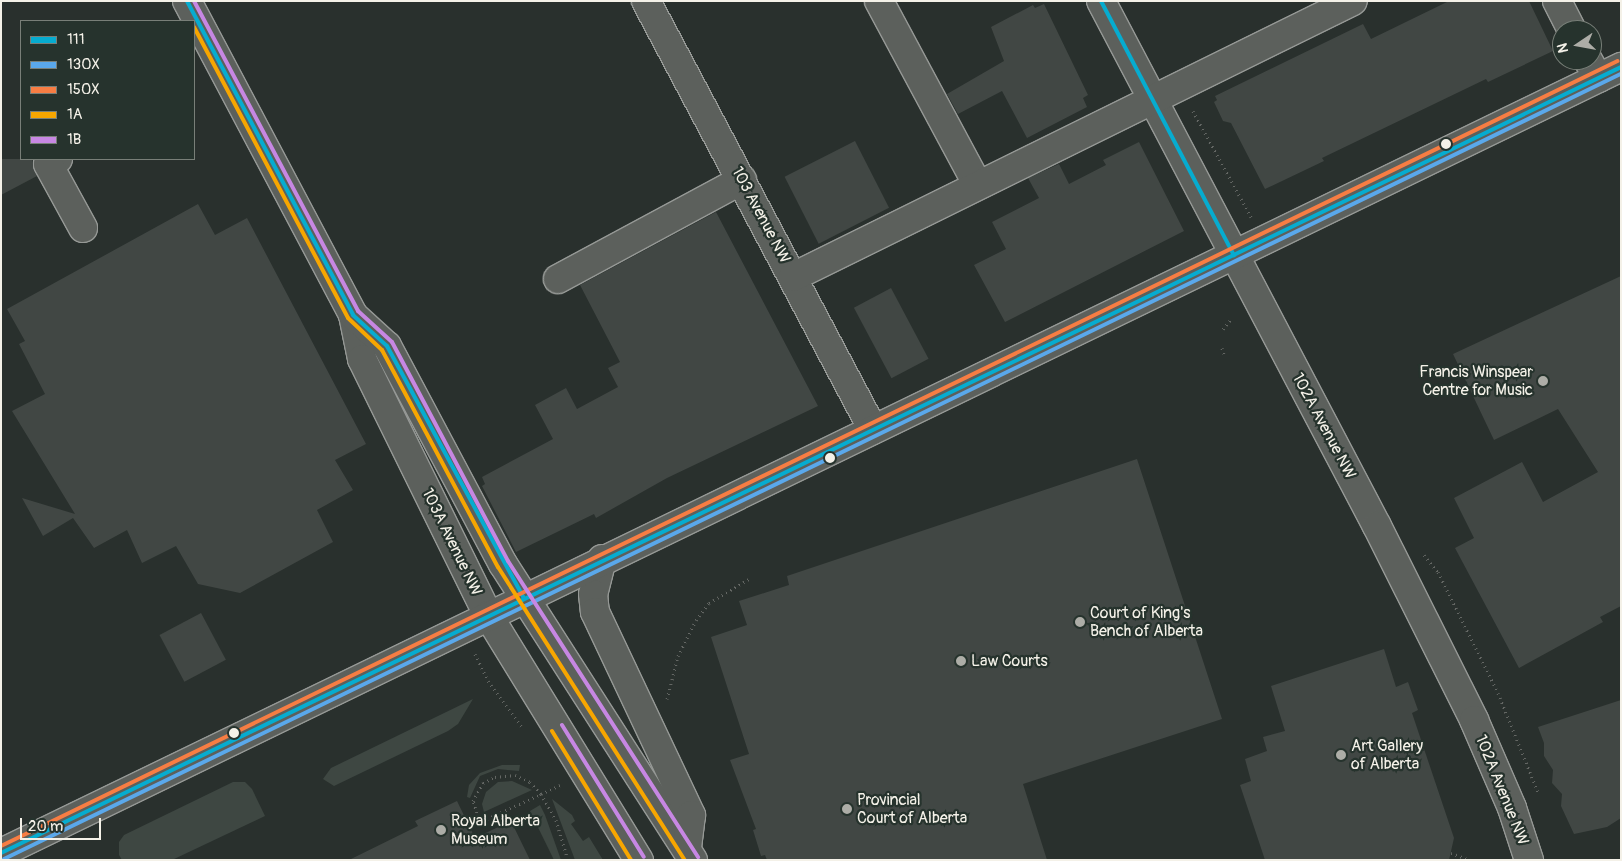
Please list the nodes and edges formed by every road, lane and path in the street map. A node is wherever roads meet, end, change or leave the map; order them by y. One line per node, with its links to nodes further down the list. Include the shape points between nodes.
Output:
1 (187, 1): 17 (main road, 103A Avenue NW)
2 (646, 1): 11 (main road, 103 Avenue NW)
3 (879, 1): 12 (main road)
4 (1101, 1): 9 (main road, 102A Avenue NW)
5 (1557, 1): 7 (main road)
6 (1347, 2): 9 (main road)
7 (1567, 20)
8 (1598, 70): 14 (main road)
9 (1153, 99): 12 (main road); 14 (main road, 102A Avenue NW)
10 (56, 160): 13 (main road, via 48,164)
11 (742, 180): 15 (main road, 103 Avenue NW); 16 (main road)
12 (977, 184): 15 (main road)
13 (83, 228)
14 (1234, 255): 22 (main road); 38 (main road, 102A Avenue NW, via 1474,720 1512,808)
15 (793, 277): 22 (main road, 103 Avenue NW)
16 (558, 280)
17 (353, 315): 25 (main road, 103A Avenue NW, via 387,346); 26 (main road, 103A Avenue NW, via 362,359)
18 (1232, 318): 19 (path)
19 (1223, 329)
20 (1222, 348): 21 (path)
21 (1224, 354)
22 (873, 430): 23 (main road)
23 (602, 559): 25 (main road); 34 (main road, via 594,594 595,612 691,815)
24 (749, 580): 27 (path, via 709,603 696,620 678,656)
25 (524, 598): 26 (main road); 34 (main road, 103A Avenue NW)
26 (488, 615): 32 (main road); 36 (main road, 103A Avenue NW)
27 (665, 709)
28 (561, 785): 29 (path)
29 (542, 794): 30 (path); 30 (path, via 530,782 515,775 496,777 483,783 473,801); 35 (path, via 556,820)
30 (480, 822): 31 (path)
31 (470, 827)
32 (1, 853)
33 (1451, 853): 37 (path)
34 (690, 854)
35 (568, 860)
36 (639, 860)
37 (1470, 860)
38 (1529, 860)

